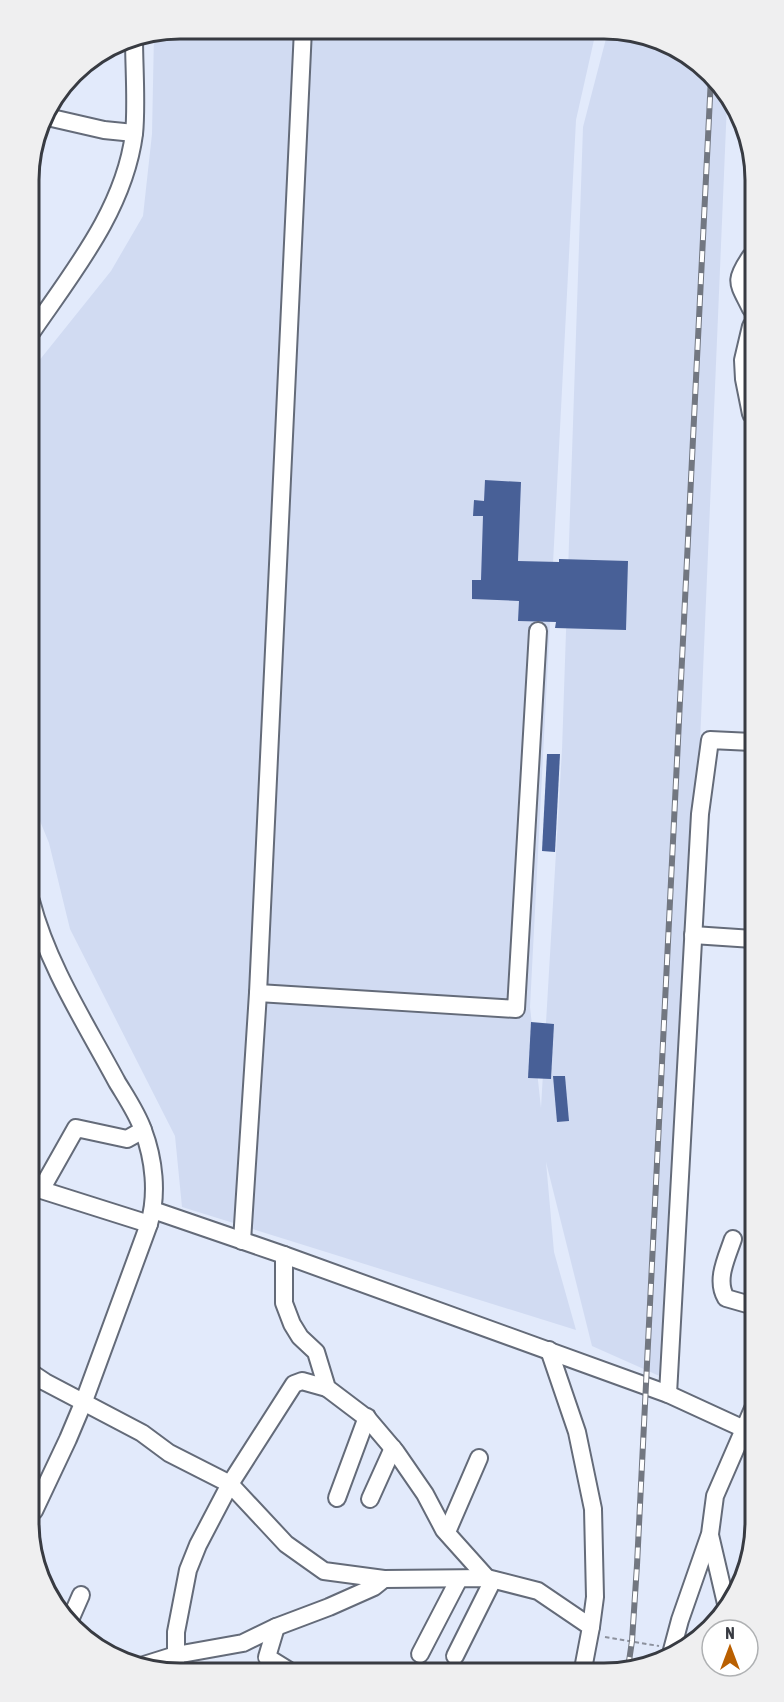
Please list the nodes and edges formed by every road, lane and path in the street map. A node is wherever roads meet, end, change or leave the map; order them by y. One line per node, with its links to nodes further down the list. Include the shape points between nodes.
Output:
1 (303, 39): 15 (street)
2 (134, 46): 4 (street)
3 (54, 118): 4 (street)
4 (134, 133): 7 (street, via 125,177 100,231)
5 (745, 265): 6 (street, via 738,280)
6 (745, 296)
7 (39, 321)
8 (745, 352): 9 (street)
9 (745, 384)
10 (538, 631): 15 (street, via 516,1009)
11 (745, 742): 13 (street, via 710,740 700,814)
12 (39, 932): 16 (street)
13 (693, 935): 14 (street); 27 (street)
14 (745, 938)
15 (258, 993): 21 (street)
16 (143, 1130): 17 (street, via 128,1139 76,1128); 19 (street, via 153,1166)
17 (39, 1185)
18 (39, 1189): 19 (street)
19 (151, 1217): 21 (street); 28 (street)
20 (733, 1239): 23 (street, via 721,1290 726,1298)
21 (242, 1241): 22 (street)
22 (284, 1255): 24 (street); 26 (street, via 284,1303 300,1337 315,1352)
23 (745, 1303)
24 (549, 1350): 27 (street); 47 (street, via 578,1432 593,1509 595,1597)
25 (39, 1378): 28 (street)
26 (327, 1388): 29 (street); 34 (street, via 302,1381 294,1384)
27 (668, 1394): 30 (street)
28 (84, 1401): 34 (street, via 169,1453); 36 (street)
29 (367, 1417): 32 (street); 35 (street)
30 (745, 1429)
31 (745, 1440): 39 (street, via 715,1496)
32 (393, 1448): 37 (street); 38 (street)
33 (479, 1458): 38 (street)
34 (230, 1484): 40 (street, via 286,1544 324,1571); 52 (street, via 188,1570 176,1632)
35 (337, 1498)
36 (39, 1499)
37 (370, 1499)
38 (447, 1532): 42 (street)
39 (710, 1534): 44 (street); 48 (street)
40 (384, 1579): 41 (street); 46 (street, via 374,1587)
41 (459, 1579): 42 (street); 50 (street)
42 (490, 1579): 47 (street, via 538,1591); 51 (street)
43 (81, 1595): 45 (street)
44 (724, 1595)
45 (73, 1614)
46 (276, 1627): 52 (street, via 243,1643); 53 (street, via 267,1657)
47 (590, 1631): 49 (path); 54 (street)
48 (674, 1644)
49 (667, 1648)
50 (420, 1654)
51 (455, 1656)
52 (176, 1663)
53 (277, 1663)
54 (584, 1663)

